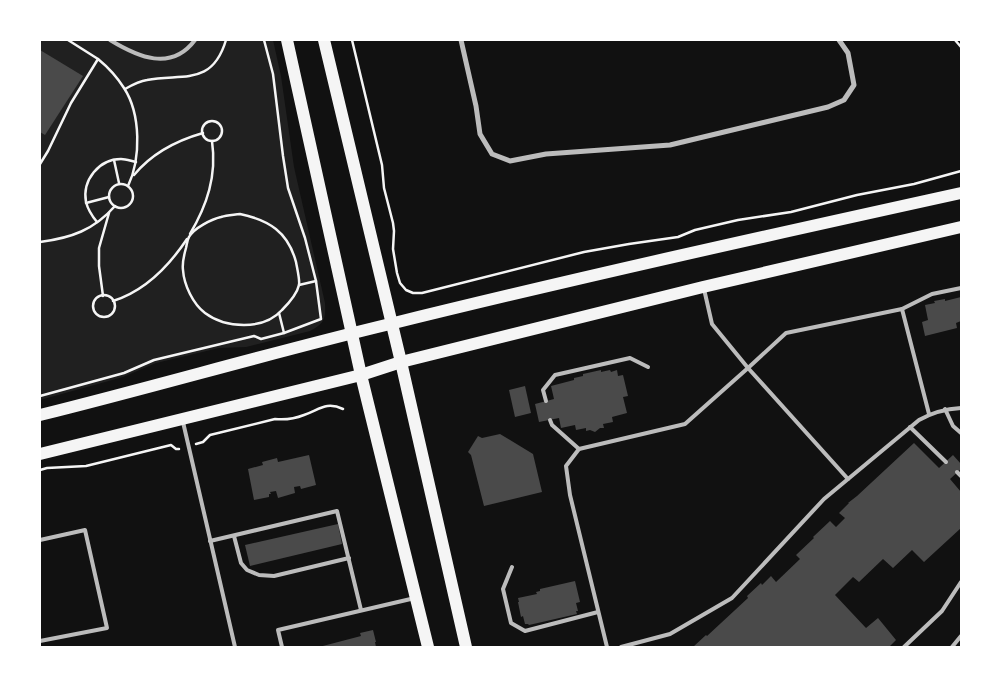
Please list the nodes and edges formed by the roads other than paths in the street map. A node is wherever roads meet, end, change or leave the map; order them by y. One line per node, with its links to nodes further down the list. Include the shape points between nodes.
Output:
1 (110, 40): 2 (lane, via 128,51 154,59 183,53)
2 (195, 40)
3 (287, 40): 13 (main road)
4 (324, 40): 12 (main road)
5 (461, 40): 6 (street, via 480,134 492,154 510,161 546,154 670,145 828,107 844,100 854,85 848,53)
6 (839, 40)
7 (961, 193): 12 (main road)
8 (961, 227): 9 (main road)
9 (704, 287): 14 (main road); 16 (lane, via 712,324)
10 (961, 288): 11 (lane, via 932,294)
11 (902, 309): 16 (lane, via 786,333); 21 (lane)
12 (391, 323): 13 (main road); 14 (main road)
13 (352, 333): 17 (main road); 22 (main road)
14 (401, 362): 17 (main road); 47 (main road)
15 (648, 367): 18 (lane, via 630,358 555,375 544,390)
16 (748, 368): 27 (lane, via 685,424); 32 (lane)
17 (361, 375): 23 (main road); 39 (main road)
18 (546, 401)
19 (961, 408): 20 (lane)
20 (946, 409): 21 (lane); 26 (lane, via 953,426)
21 (929, 414): 25 (lane)
22 (40, 415)
23 (182, 419): 28 (main road); 35 (lane)
24 (550, 420): 27 (lane)
25 (910, 427): 29 (lane); 32 (lane)
26 (961, 433)
27 (578, 449): 41 (lane, via 566,466)
28 (40, 454)
29 (946, 462)
30 (957, 472): 31 (lane)
31 (961, 476)
32 (848, 479): 49 (lane, via 824,499 732,598 670,634)
33 (234, 536): 35 (lane); 36 (lane, via 241,562 247,570 258,575 274,576); 36 (lane, via 337,511)
34 (40, 540): 43 (lane, via 86,530 107,628)
35 (210, 541): 44 (lane)
36 (349, 558): 40 (lane)
37 (512, 567): 41 (lane, via 503,589 512,622 525,630)
38 (961, 582): 50 (lane, via 942,611)
39 (416, 598): 40 (lane); 46 (main road)
40 (361, 610): 45 (lane, via 278,630)
41 (598, 612): 48 (lane)
42 (961, 636): 51 (lane)
43 (40, 641)
44 (235, 647)
45 (282, 647)
46 (428, 647)
47 (466, 647)
48 (607, 647)
49 (621, 647)
50 (904, 647)
51 (952, 647)

